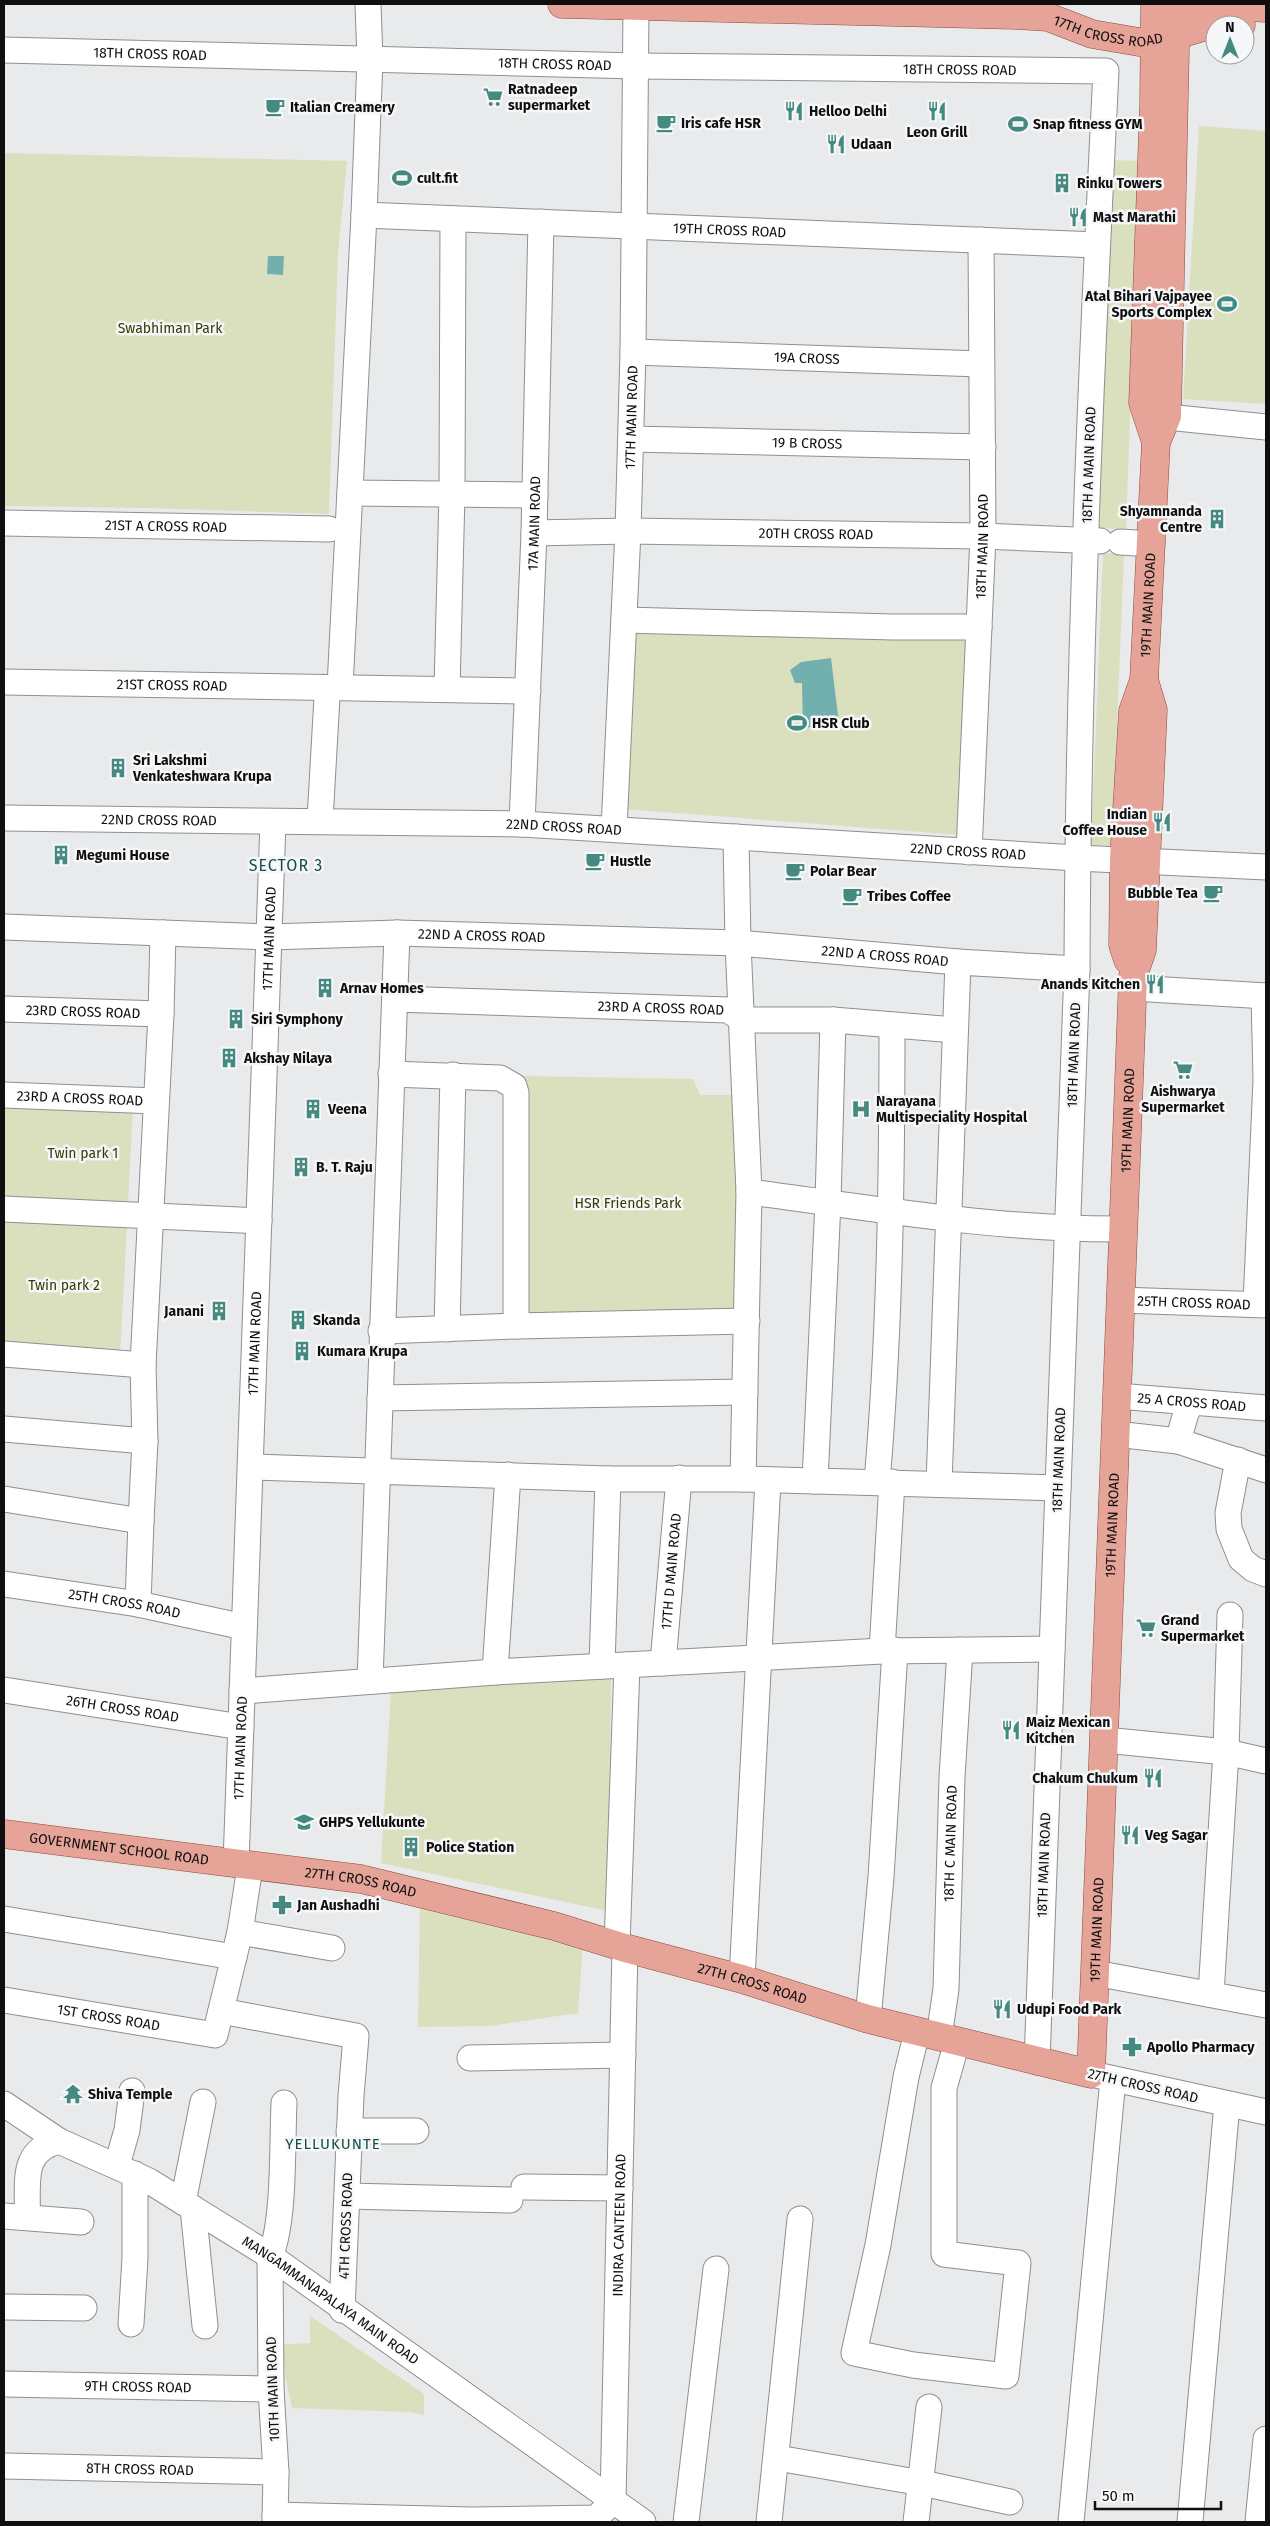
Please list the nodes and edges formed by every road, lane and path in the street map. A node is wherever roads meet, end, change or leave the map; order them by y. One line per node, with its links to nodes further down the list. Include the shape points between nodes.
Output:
1 (562, 4): 5 (main road, 17TH CROSS ROAD)
2 (1155, 4): 10 (main road, 19TH MAIN ROAD)
3 (1176, 4): 10 (main road, 19TH MAIN ROAD)
4 (1186, 4): 6 (main road)
5 (636, 5): 7 (main road, 17TH CROSS ROAD, via 1048,17); 12 (street, 17TH MAIN ROAD)
6 (1266, 8)
7 (1070, 14): 10 (main road, 17TH CROSS ROAD, via 1092,34 1139,42)
8 (1205, 26): 10 (main road, 17TH CROSS ROAD)
9 (369, 30): 11 (street, 18TH CROSS ROAD); 12 (street, 18TH CROSS ROAD); 14 (street)
10 (1165, 37): 22 (main road, 19TH MAIN ROAD)
11 (4, 50)
12 (637, 66): 13 (street, 18TH CROSS ROAD); 17 (street, 17TH MAIN ROAD)
13 (1106, 72): 19 (street, 18TH A MAIN ROAD)
14 (364, 215): 15 (street, 19TH CROSS ROAD); 26 (street)
15 (453, 219): 16 (street, 19TH CROSS ROAD); 27 (street)
16 (541, 222): 17 (street, 19TH CROSS ROAD); 28 (street, 17A MAIN ROAD)
17 (633, 226): 18 (street, 19TH CROSS ROAD); 20 (street, 17TH MAIN ROAD)
18 (981, 240): 19 (street, 19TH CROSS ROAD); 21 (street, 18TH MAIN ROAD)
19 (1096, 244): 34 (street, 18TH A MAIN ROAD)
20 (633, 352): 21 (street, 19A CROSS); 24 (street, 17TH MAIN ROAD)
21 (981, 364): 25 (street, 18TH MAIN ROAD)
22 (1157, 415): 23 (street); 35 (main road, 19TH MAIN ROAD)
23 (1266, 427)
24 (631, 439): 25 (street, 19 B CROSS); 31 (street, 17TH MAIN ROAD)
25 (982, 447): 33 (street, 18TH MAIN ROAD)
26 (350, 492): 27 (street); 41 (street)
27 (452, 494): 28 (street); 39 (street)
28 (535, 495): 32 (street, 17A MAIN ROAD)
29 (4, 523): 30 (street, 21ST A CROSS ROAD)
30 (329, 529)
31 (628, 531): 32 (street, 20TH CROSS ROAD); 33 (street, 20TH CROSS ROAD); 36 (street, 17TH MAIN ROAD)
32 (534, 533): 40 (street, 17A MAIN ROAD)
33 (983, 536): 34 (street, 20TH CROSS ROAD); 37 (street, 18TH MAIN ROAD)
34 (1102, 541): 35 (street, 20TH CROSS ROAD); 49 (street, 18TH A MAIN ROAD)
35 (1152, 544): 50 (main road, 19TH MAIN ROAD, via 1144,680 1133,711)
36 (624, 620): 37 (street); 46 (street, 17TH MAIN ROAD)
37 (979, 628): 48 (street, 18TH MAIN ROAD)
38 (4, 682): 41 (street, 21ST CROSS ROAD)
39 (447, 689): 40 (street, 21ST CROSS ROAD); 41 (street, 21ST CROSS ROAD)
40 (528, 691): 45 (street, 17A MAIN ROAD)
41 (333, 692): 43 (street)
42 (4, 818): 44 (street, 22ND CROSS ROAD)
43 (320, 820): 44 (street, 22ND CROSS ROAD); 45 (street, 22ND CROSS ROAD)
44 (273, 822): 55 (street, 17TH MAIN ROAD)
45 (522, 824): 46 (street, 22ND CROSS ROAD)
46 (614, 829): 47 (street, 22ND CROSS ROAD)
47 (736, 837): 48 (street, 22ND CROSS ROAD); 56 (street)
48 (969, 852): 49 (street, 22ND CROSS ROAD)
49 (1077, 858): 50 (street, 22ND CROSS ROAD); 58 (street, 18TH MAIN ROAD)
50 (1134, 859): 51 (street, 22ND CROSS ROAD); 59 (main road, 19TH MAIN ROAD, via 1142,950)
51 (1266, 867)
52 (4, 927): 53 (street, 22ND A CROSS ROAD)
53 (163, 933): 55 (street, 22ND A CROSS ROAD); 63 (street)
54 (398, 933): 55 (street, 22ND A CROSS ROAD); 56 (street, 22ND A CROSS ROAD); 61 (street)
55 (269, 936): 79 (street, 17TH MAIN ROAD)
56 (738, 943): 57 (street, 22ND A CROSS ROAD); 64 (street)
57 (958, 962): 58 (street, 22ND A CROSS ROAD); 67 (street)
58 (1077, 968): 80 (street, 18TH MAIN ROAD)
59 (1133, 982): 60 (street); 81 (main road, 19TH MAIN ROAD)
60 (1265, 996): 70 (street)
61 (395, 999): 64 (street, 23RD A CROSS ROAD, via 728,1010); 68 (street)
62 (4, 1009): 63 (street, 23RD CROSS ROAD)
63 (161, 1014): 72 (street)
64 (743, 1020): 65 (street, 23RD A CROSS ROAD); 73 (street)
65 (833, 1020): 66 (street, 23RD A CROSS ROAD); 74 (street)
66 (892, 1025): 67 (street, 23RD A CROSS ROAD); 76 (street)
67 (956, 1030): 78 (street)
68 (392, 1074): 69 (street); 87 (street)
69 (453, 1075): 85 (street, via 500,1078 514,1086 516,1093); 86 (street)
70 (1266, 1079): 83 (street)
71 (4, 1095): 72 (street, 23RD A CROSS ROAD)
72 (156, 1101): 77 (street)
73 (748, 1192): 74 (street); 84 (street)
74 (828, 1202): 76 (street); 108 (street)
75 (4, 1209): 77 (street)
76 (890, 1210): 78 (street); 109 (street)
77 (150, 1216): 79 (street); 89 (street)
78 (949, 1218): 80 (street); 110 (street)
79 (259, 1220): 100 (street, 17TH MAIN ROAD)
80 (1068, 1229): 81 (street); 111 (street, 18TH MAIN ROAD)
81 (1123, 1229): 82 (main road, 19TH MAIN ROAD)
82 (1120, 1300): 83 (street, 25TH CROSS ROAD); 91 (main road, 19TH MAIN ROAD)
83 (1261, 1304)
84 (747, 1321): 85 (street); 90 (street)
85 (516, 1326): 86 (street)
86 (447, 1330): 87 (street)
87 (381, 1331): 92 (street)
88 (4, 1354): 89 (street)
89 (143, 1365): 97 (street)
90 (745, 1392): 92 (street); 106 (street)
91 (1117, 1396): 93 (street, 25 A CROSS ROAD); 96 (main road, 19TH MAIN ROAD)
92 (380, 1398): 102 (street)
93 (1192, 1402): 94 (street, 25 A CROSS ROAD); 98 (street)
94 (1266, 1408)
95 (4, 1429): 97 (street)
96 (1116, 1434): 98 (street); 131 (main road, 19TH MAIN ROAD)
97 (145, 1441): 113 (street)
98 (1178, 1441): 99 (street)
99 (1238, 1460): 101 (street); 114 (street, via 1228,1513 1229,1529 1241,1559)
100 (251, 1467): 102 (street); 118 (street, 17TH MAIN ROAD)
101 (1266, 1470)
102 (376, 1471): 103 (street); 127 (street)
103 (508, 1475): 105 (street); 126 (street)
104 (678, 1478): 105 (street); 106 (street); 123 (street, 17TH D MAIN ROAD)
105 (608, 1479): 125 (street)
106 (743, 1479): 107 (street)
107 (768, 1480): 108 (street); 122 (street)
108 (816, 1481): 109 (street)
109 (884, 1482): 110 (street); 120 (street)
110 (939, 1484): 111 (street)
111 (1058, 1488): 119 (street, 18TH MAIN ROAD)
112 (4, 1499): 113 (street)
113 (141, 1521): 116 (street)
114 (1266, 1574)
115 (4, 1584): 116 (street, 25TH CROSS ROAD)
116 (138, 1604): 118 (street, 25TH CROSS ROAD)
117 (1230, 1615): 132 (street)
118 (244, 1627): 129 (street, 17TH MAIN ROAD)
119 (1052, 1649): 121 (street); 152 (street, 18TH MAIN ROAD)
120 (888, 1650): 121 (street); 122 (street); 147 (street, via 881,1876)
121 (960, 1650): 149 (street, 18TH C MAIN ROAD, via 952,1777 946,1989)
122 (759, 1658): 123 (street); 142 (street)
123 (663, 1663): 124 (street)
124 (627, 1665): 125 (street); 138 (street, INDIRA CANTEEN ROAD)
125 (602, 1666): 126 (street)
126 (495, 1672): 127 (street)
127 (370, 1682): 129 (street)
128 (4, 1690): 130 (street, 26TH CROSS ROAD)
129 (242, 1691): 130 (street, 17TH MAIN ROAD)
130 (241, 1727): 135 (street, 17TH MAIN ROAD)
131 (1105, 1740): 132 (street); 141 (main road, 19TH MAIN ROAD)
132 (1226, 1752): 133 (street); 143 (street)
133 (1266, 1761)
134 (4, 1834): 135 (main road, GOVERNMENT SCHOOL ROAD)
135 (243, 1865): 137 (street, 17TH MAIN ROAD); 138 (main road, 27TH CROSS ROAD, via 361,1879 554,1926)
136 (4, 1920): 140 (street)
137 (240, 1932): 139 (street); 140 (street, 17TH MAIN ROAD)
138 (621, 1946): 142 (main road, 27TH CROSS ROAD); 150 (street, INDIRA CANTEEN ROAD)
139 (332, 1948)
140 (234, 1957): 146 (street, 17TH MAIN ROAD)
141 (1096, 1973): 143 (street); 153 (main road, 19TH MAIN ROAD)
142 (742, 1979): 147 (main road, 27TH CROSS ROAD)
143 (1211, 1994): 145 (street)
144 (4, 2000): 148 (street, 1ST CROSS ROAD)
145 (1266, 2005)
146 (221, 2011): 148 (street, 17TH MAIN ROAD); 162 (street, 4TH CROSS ROAD, via 356,2036)
147 (868, 2019): 149 (main road, 27TH CROSS ROAD)
148 (215, 2035)
149 (937, 2037): 152 (main road, 27TH CROSS ROAD); 154 (street); 155 (street)
150 (623, 2055): 151 (street); 166 (street, INDIRA CANTEEN ROAD)
151 (470, 2058)
152 (1037, 2062): 153 (main road, 27TH CROSS ROAD)
153 (1102, 2076): 160 (street, 27TH CROSS ROAD); 194 (street)
154 (906, 2077): 155 (street); 155 (street, via 878,2245 854,2353 913,2365 1006,2376 1018,2263 944,2254)
155 (944, 2088)
156 (132, 2091): 165 (street)
157 (203, 2102): 168 (street)
158 (284, 2103): 172 (street, 10TH MAIN ROAD, via 280,2192 275,2244)
159 (4, 2104): 164 (street, MANGAMMANAPALAYA MAIN ROAD)
160 (1227, 2104): 161 (street, 27TH CROSS ROAD); 195 (street)
161 (1266, 2112)
162 (349, 2131): 163 (street); 167 (street, 4TH CROSS ROAD)
163 (416, 2131)
164 (59, 2141): 165 (street, MANGAMMANAPALAYA MAIN ROAD); 169 (street, via 40,2148 32,2156)
165 (126, 2169): 168 (street, MANGAMMANAPALAYA MAIN ROAD); 177 (street, via 135,2258)
166 (620, 2188): 167 (street); 187 (street, INDIRA CANTEEN ROAD)
167 (348, 2196): 176 (street, 4TH CROSS ROAD)
168 (188, 2205): 172 (street, MANGAMMANAPALAYA MAIN ROAD); 178 (street)
169 (16, 2217): 171 (street)
170 (800, 2218): 192 (street)
171 (81, 2222)
172 (270, 2256): 176 (street, MANGAMMANAPALAYA MAIN ROAD); 180 (street, 10TH MAIN ROAD)
173 (716, 2269): 191 (street)
174 (4, 2307): 175 (street)
175 (84, 2308)
176 (342, 2310): 187 (street, MANGAMMANAPALAYA MAIN ROAD)
177 (132, 2324)
178 (205, 2326)
179 (4, 2384): 180 (street, 9TH CROSS ROAD)
180 (271, 2388): 185 (street, 10TH MAIN ROAD)
181 (929, 2407): 186 (street)
182 (1266, 2439): 196 (street)
183 (789, 2460): 186 (street)
184 (4, 2466): 185 (street, 8TH CROSS ROAD)
185 (276, 2472): 189 (street, 10TH MAIN ROAD)
186 (922, 2483): 188 (street); 193 (street)
187 (613, 2501): 189 (street, via 596,2518); 190 (street, MANGAMMANAPALAYA MAIN ROAD)
188 (1010, 2502)
189 (275, 2519)
190 (643, 2522)
191 (686, 2522)
192 (769, 2522)
193 (916, 2522)
194 (1071, 2522)
195 (1190, 2522)
196 (1258, 2522)

